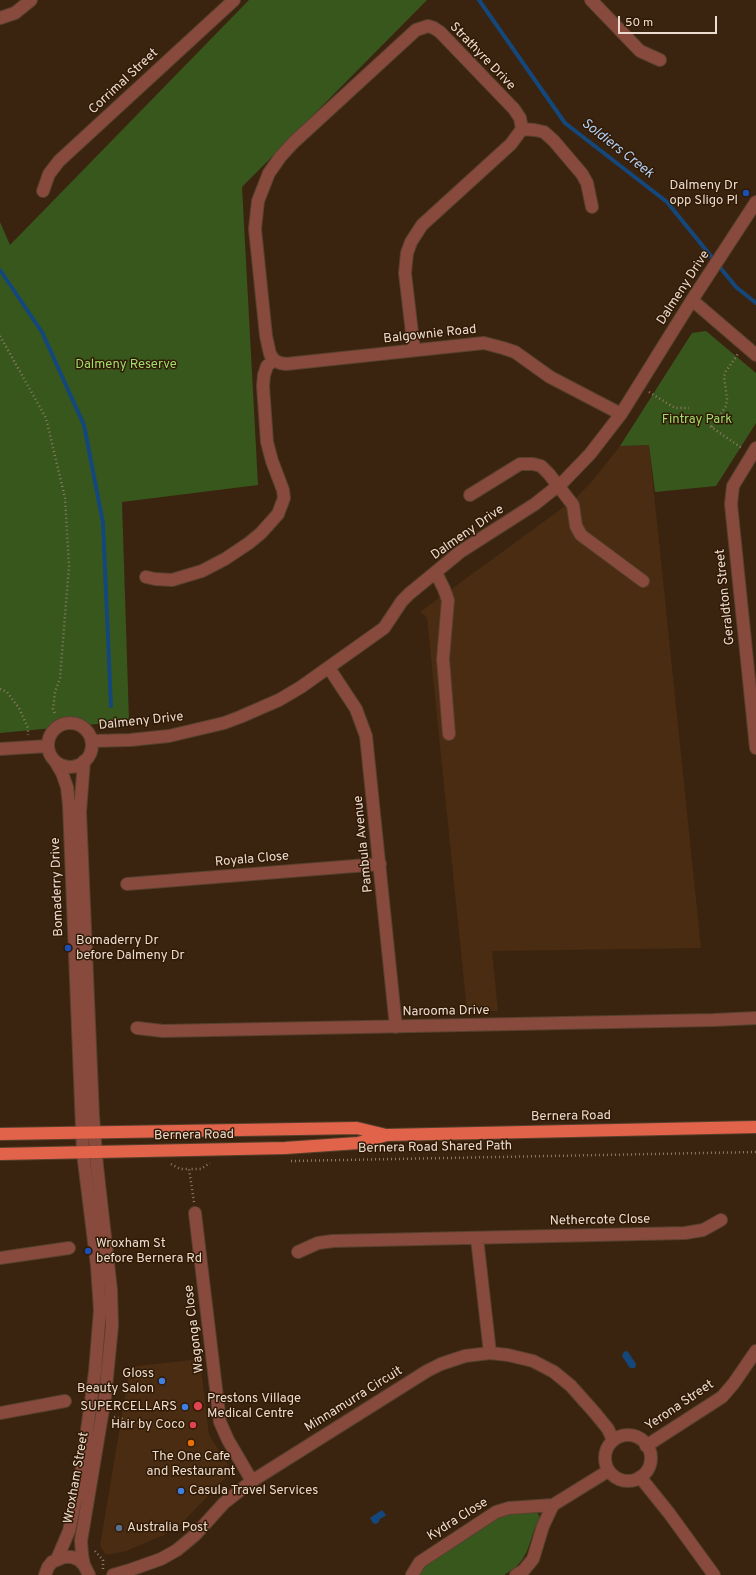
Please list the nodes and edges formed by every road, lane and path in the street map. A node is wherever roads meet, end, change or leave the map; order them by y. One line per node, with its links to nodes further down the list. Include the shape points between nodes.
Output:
1 (31, 0): 4 (street, via 15,13)
2 (234, 0): 7 (street, Corrimal Street, via 59,161 49,174)
3 (591, 0): 5 (street, via 640,51)
4 (0, 18)
5 (660, 60)
6 (522, 129): 9 (street, via 544,132 554,141 582,174 587,183); 13 (street, via 511,144 422,225 411,242 405,273); 15 (street, Strathyre Drive, via 520,118 514,109 440,32 428,26 416,30 294,142 269,174 261,193 255,220 268,348)
7 (43, 191)
8 (756, 202): 10 (street, Dalmeny Drive)
9 (592, 207)
10 (692, 300): 12 (street); 16 (street, Dalmeny Drive)
11 (0, 336): 29 (path, via 46,418 65,498 69,566 60,678 53,709)
12 (744, 346): 14 (street); 20 (path, via 724,376 727,404)
13 (414, 350): 15 (street, Balgownie Road, via 286,364); 18 (street, Balgownie Road, via 484,343 503,348 527,360 550,377)
14 (756, 355)
15 (274, 360): 25 (street, via 267,366 263,386 267,442 284,498 278,514 249,543 202,571 172,580)
16 (639, 384): 17 (path, via 675,408); 18 (street, Dalmeny Drive)
17 (689, 408)
18 (621, 414): 22 (street, Dalmeny Drive, via 590,454)
19 (707, 424): 20 (path)
20 (712, 427): 21 (path)
21 (754, 452): 30 (street, Geraldton Street, via 733,486 731,504)
22 (558, 486): 23 (street, via 541,466 520,464); 24 (street, Dalmeny Drive, via 460,552); 26 (street, via 573,505 576,526 581,535)
23 (470, 495)
24 (436, 573): 27 (street, Dalmeny Drive, via 402,601 384,628); 31 (street, via 448,600 444,665)
25 (146, 577)
26 (643, 581)
27 (329, 668): 32 (street, Dalmeny Drive, via 279,700 224,723 169,736); 39 (street, Pambula Avenue, via 356,709 365,731)
28 (0, 689): 34 (path, via 7,692 19,708 28,728)
29 (55, 714)
30 (755, 733): 35 (street, Geraldton Street)
31 (449, 734)
32 (92, 741): 33 (street, via 82,726 68,722 53,730); 38 (street, via 90,754)
33 (48, 746): 34 (street); 37 (street)
34 (27, 748): 36 (street)
35 (756, 748)
36 (0, 749)
37 (55, 761): 38 (street, via 68,767); 45 (street, Bomaderry Drive, via 67,787)
38 (84, 762): 46 (street, Bomaderry Drive, via 80,812)
39 (380, 864): 40 (street, Royala Close); 42 (street, Pambula Avenue)
40 (127, 884)
41 (756, 1018): 42 (street, Narooma Drive)
42 (396, 1027): 43 (street, Narooma Drive, via 163,1031)
43 (137, 1028)
44 (756, 1127): 48 (main road, Bernera Road)
45 (82, 1133): 46 (main road, Bernera Road); 47 (main road, Bernera Road); 50 (street, Wroxham Street)
46 (94, 1133): 48 (main road, Bernera Road, via 358,1128); 51 (street, Wroxham Street)
47 (0, 1134)
48 (387, 1135): 51 (main road, Bernera Road, via 358,1143 285,1148)
49 (756, 1152): 53 (path, Bernera Road Shared Path)
50 (83, 1153): 51 (main road, Bernera Road); 52 (main road, Bernera Road); 77 (street, Wroxham Street, via 100,1290 99,1326 81,1474 69,1531)
51 (96, 1153): 78 (street, Wroxham Street, via 112,1326 105,1397 81,1541)
52 (0, 1154)
53 (289, 1162)
54 (203, 1163): 58 (path, via 210,1163 201,1168)
55 (164, 1164): 56 (path)
56 (171, 1164): 57 (path); 58 (path, via 180,1169)
57 (177, 1164)
58 (189, 1169): 59 (path)
59 (195, 1213): 75 (street, Wagonga Close, via 220,1422)
60 (721, 1220): 61 (street, Nethercote Close, via 703,1230 686,1233)
61 (477, 1238): 63 (street, Nethercote Close, via 333,1241 318,1243); 66 (street)
62 (69, 1248): 64 (street)
63 (298, 1252)
64 (0, 1258)
65 (756, 1350): 72 (street, Yerona Street, via 722,1397)
66 (490, 1353): 71 (street, Minnamurra Circuit, via 525,1359 554,1372 571,1386 595,1413); 75 (street, Minnamurra Circuit, via 465,1356 427,1371)
67 (65, 1401): 68 (street)
68 (0, 1413)
69 (113, 1417): 70 (path)
70 (140, 1423)
71 (613, 1440): 72 (street, via 631,1436); 73 (street, via 606,1449)
72 (646, 1446): 74 (street, via 650,1454 650,1463)
73 (608, 1471): 74 (street, via 617,1479 629,1481); 76 (street, Kydra Close)
74 (640, 1477): 83 (street)
75 (252, 1480): 80 (street, Minnamurra Circuit, via 224,1503 195,1535 177,1550 161,1559)
76 (553, 1506): 81 (street, Kydra Close, via 509,1508 496,1512 420,1562); 82 (street, via 543,1526 533,1559)
77 (57, 1559): 78 (street, via 64,1556 72,1557 79,1560); 79 (street, Wroxham Street, via 48,1567)
78 (87, 1570)
79 (45, 1575)
80 (113, 1575)
81 (412, 1575)
82 (516, 1575)
83 (714, 1575)

